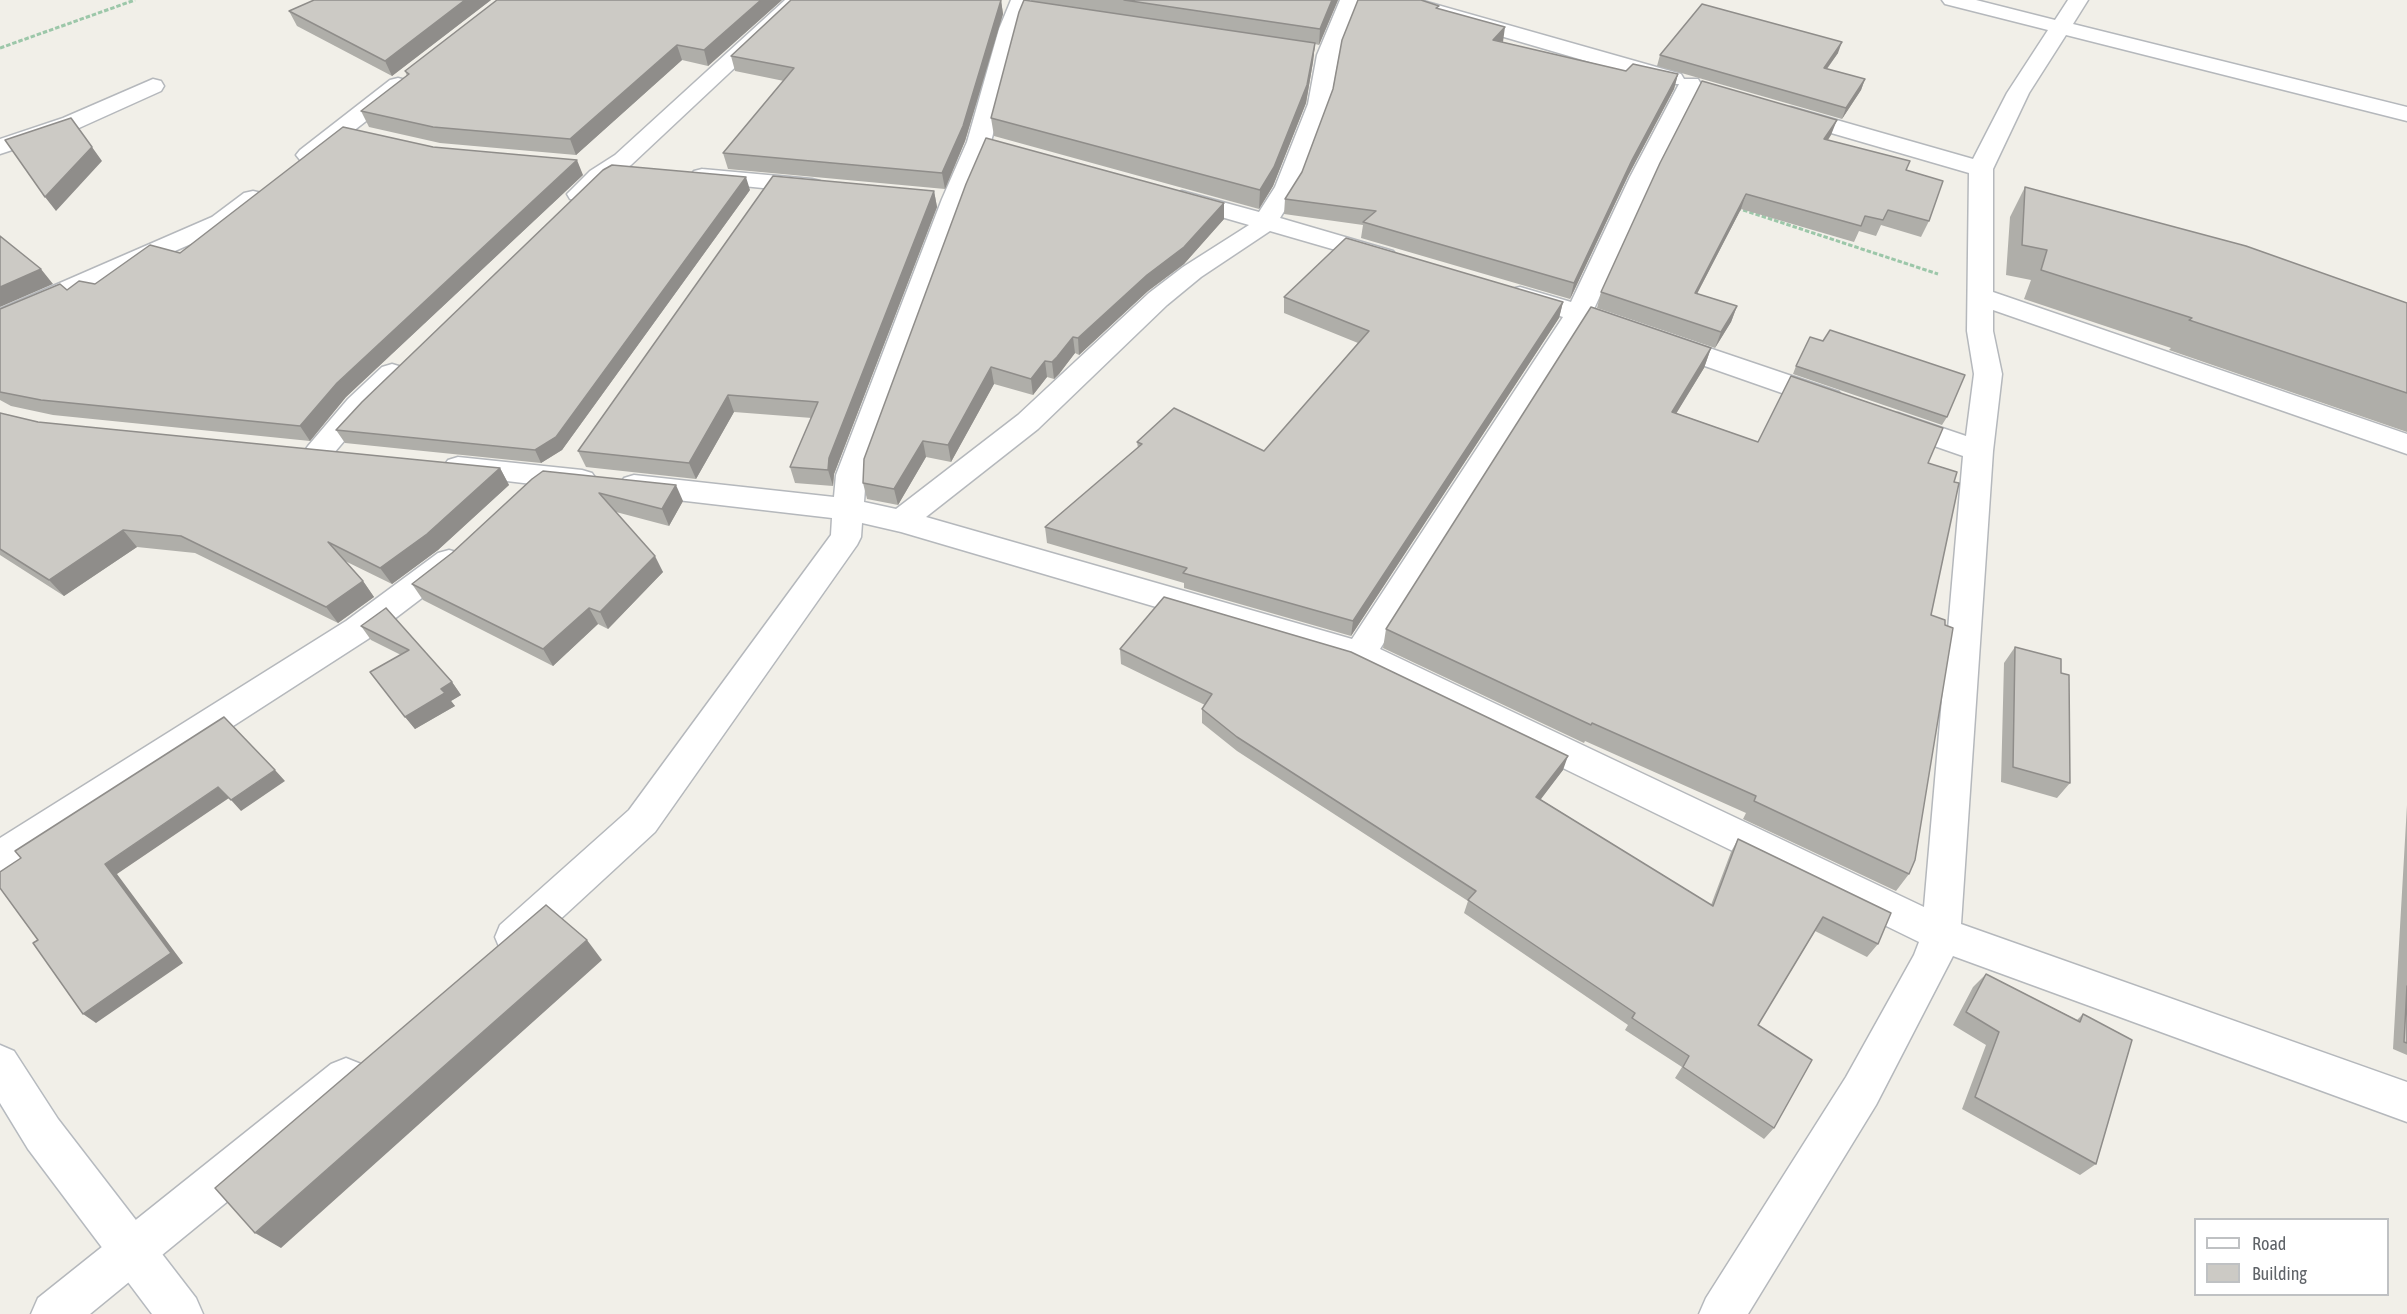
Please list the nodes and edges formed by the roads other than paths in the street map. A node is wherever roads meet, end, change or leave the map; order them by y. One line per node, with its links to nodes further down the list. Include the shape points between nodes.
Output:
1 (797, 0): 19 (street)
2 (1350, 0): 9 (street)
3 (1398, 0): 33 (street, via 1701,87 1642,177)
4 (1952, 0): 7 (street)
5 (2078, 0): 7 (street)
6 (1018, 5): 43 (street, via 1009,29 991,145 943,198 851,474)
7 (2060, 28): 13 (street); 20 (street, via 2018,93)
8 (1305, 52): 9 (street)
9 (1328, 55): 29 (street, via 1319,104 1287,187)
10 (415, 72): 14 (street)
11 (153, 86): 16 (street, via 71,123)
12 (1768, 107): 20 (street)
13 (2407, 114)
14 (340, 130): 15 (street); 18 (street)
15 (373, 137)
16 (0, 147)
17 (577, 164): 19 (street)
18 (294, 166)
19 (611, 167): 21 (street); 27 (street)
20 (1981, 169): 32 (street)
21 (645, 170)
22 (679, 174): 23 (street)
23 (770, 182): 25 (street); 28 (street)
24 (267, 187): 34 (street, via 221,222)
25 (839, 188)
26 (1163, 193): 29 (street)
27 (564, 209)
28 (750, 211)
29 (1266, 222): 30 (street); 44 (street, via 1192,272 1028,422)
30 (1411, 264)
31 (1501, 290): 33 (street)
32 (1981, 292): 36 (street); 38 (street, via 1980,330 1988,374)
33 (1579, 313): 38 (street); 46 (street)
34 (0, 319)
35 (410, 356): 39 (street, via 307,452)
36 (2407, 444)
37 (581, 450): 41 (street)
38 (1978, 451): 48 (street)
39 (353, 456)
40 (433, 465): 41 (street)
41 (548, 476): 42 (street); 43 (street)
42 (511, 504)
43 (848, 509): 44 (street); 49 (street, via 846,537 642,821)
44 (901, 521): 46 (street)
45 (468, 544): 47 (street, via 357,630)
46 (1360, 654): 48 (street)
47 (0, 857)
48 (1941, 934): 52 (street); 56 (street, via 1931,962 1861,1091)
49 (486, 962)
50 (369, 1060): 53 (street)
51 (0, 1065): 53 (street, via 43,1134)
52 (2407, 1102)
53 (131, 1250): 54 (street); 55 (street)
54 (54, 1314)
55 (180, 1314)
56 (1722, 1314)

